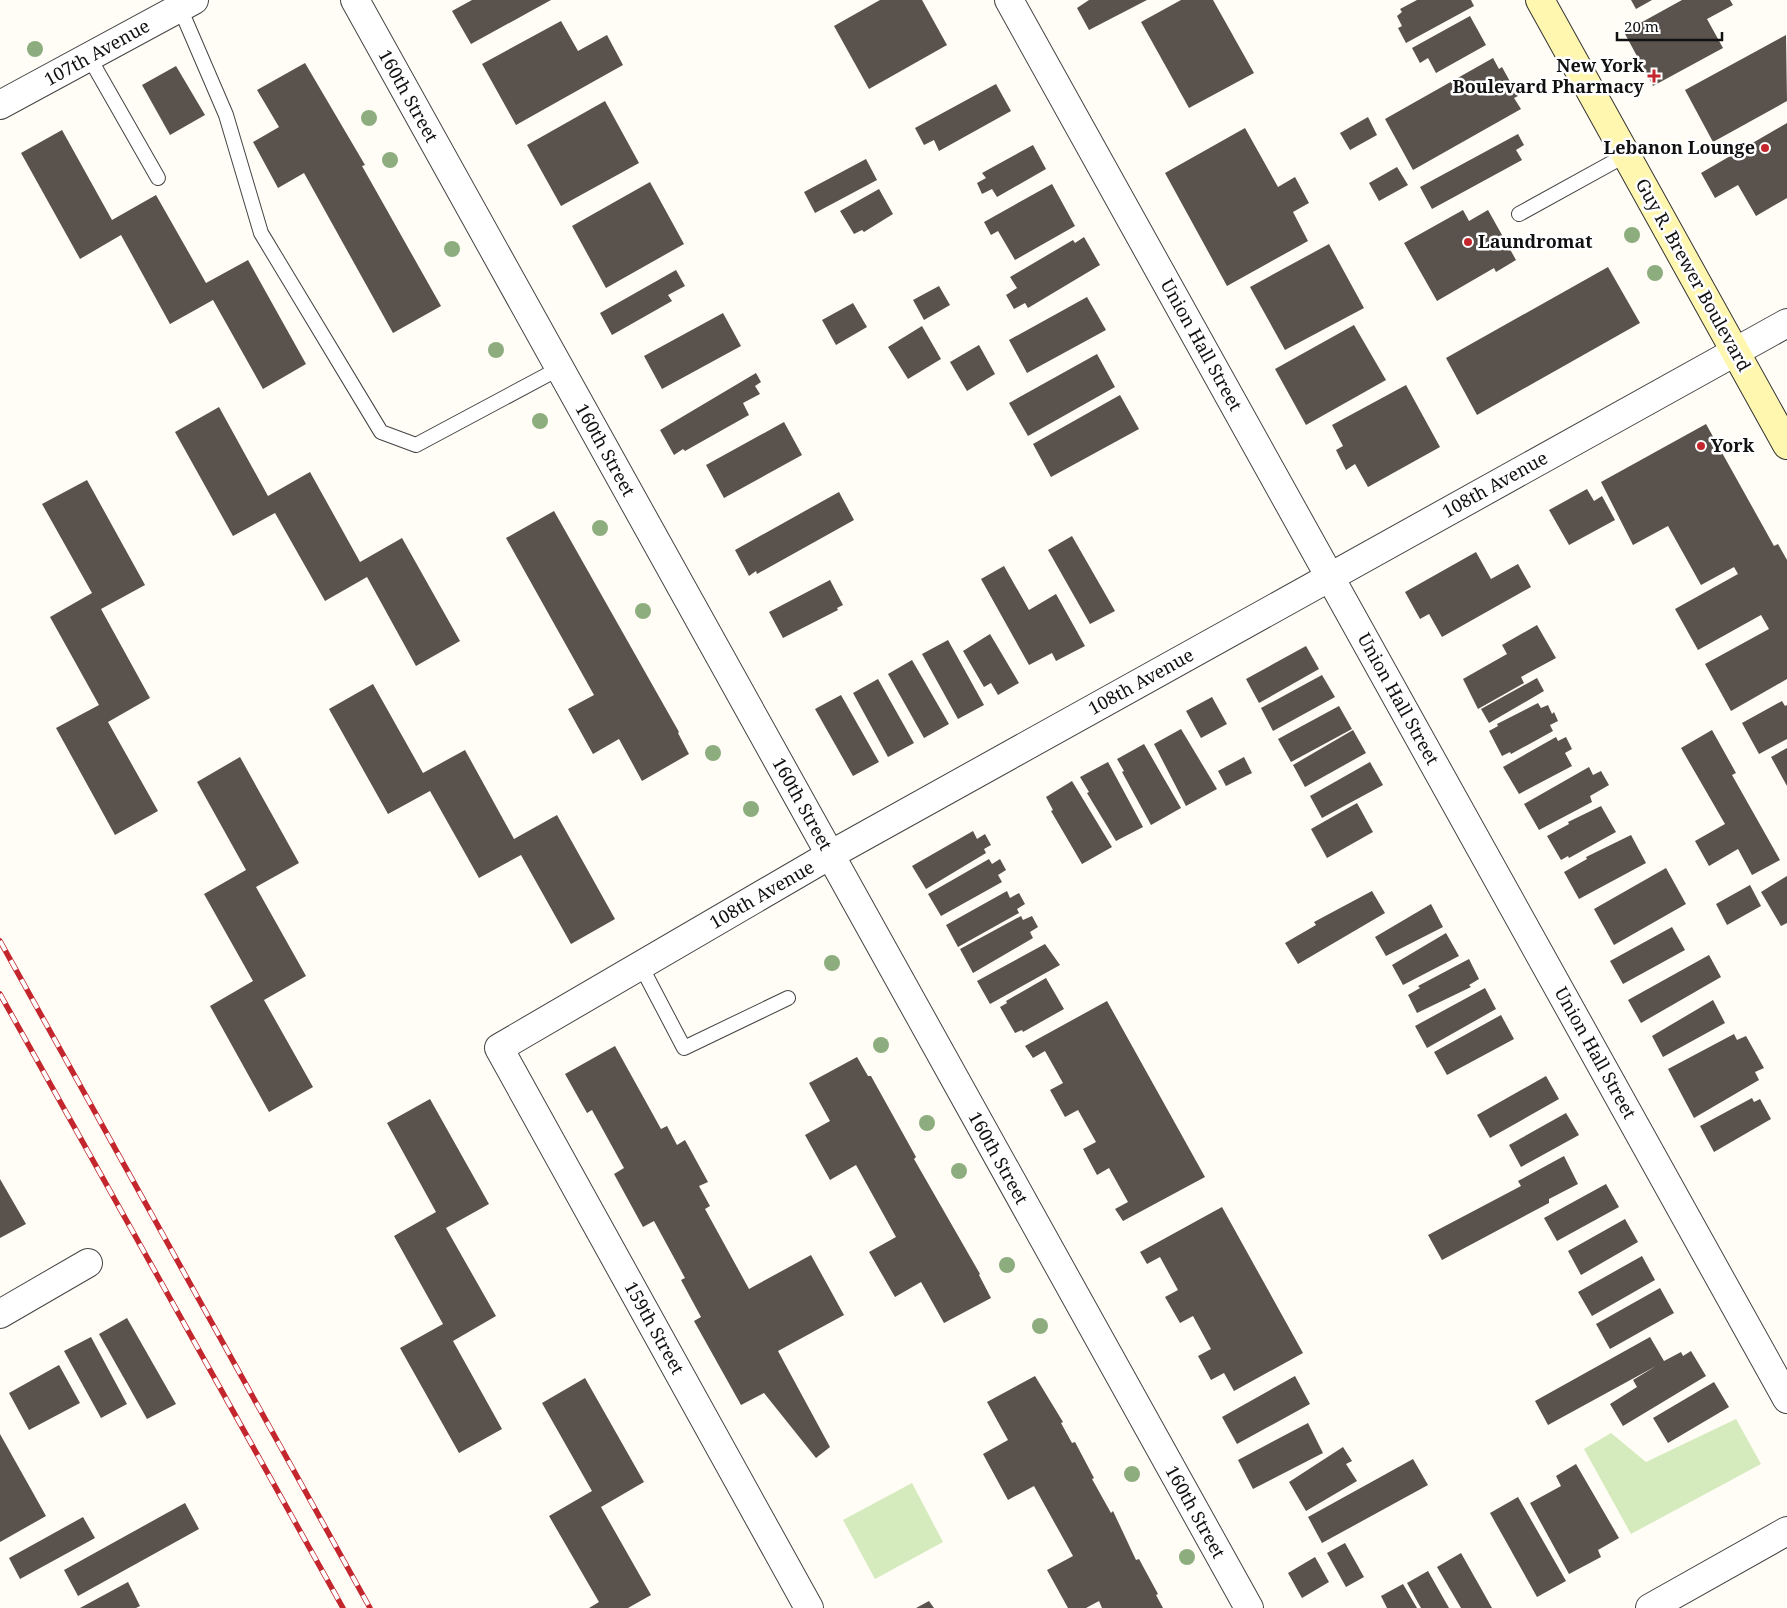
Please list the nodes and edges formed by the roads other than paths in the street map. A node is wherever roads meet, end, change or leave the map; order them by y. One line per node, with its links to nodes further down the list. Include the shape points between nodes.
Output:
1 (355, 0): 12 (street, 160th Street)
2 (1009, 0): 14 (street, Union Hall Street)
3 (1540, 0): 7 (main road, Guy R. Brewer Boulevard)
4 (187, 4): 5 (street, 107th Avenue); 12 (lane, via 226,115 261,232 381,432 416,445)
5 (89, 57): 6 (street, 107th Avenue); 8 (lane)
6 (0, 106)
7 (1626, 155): 9 (lane); 11 (main road, Guy R. Brewer Boulevard)
8 (158, 178)
9 (1519, 214)
10 (1787, 323): 11 (street, 108th Avenue)
11 (1736, 352): 13 (main road, Guy R. Brewer Boulevard); 14 (street, 108th Avenue)
12 (560, 368): 15 (street, 160th Street)
13 (1787, 445)
14 (1330, 577): 15 (street, 108th Avenue); 21 (street, Union Hall Street)
15 (830, 855): 16 (street, 108th Avenue); 24 (street, 160th Street)
16 (641, 966): 17 (lane, via 684,1048); 18 (street, 108th Avenue)
17 (788, 998)
18 (499, 1048): 23 (street, 159th Street)
19 (88, 1263): 20 (street)
20 (0, 1314)
21 (1787, 1399)
22 (1787, 1531): 25 (street)
23 (809, 1608)
24 (1249, 1608)
25 (1650, 1608)

